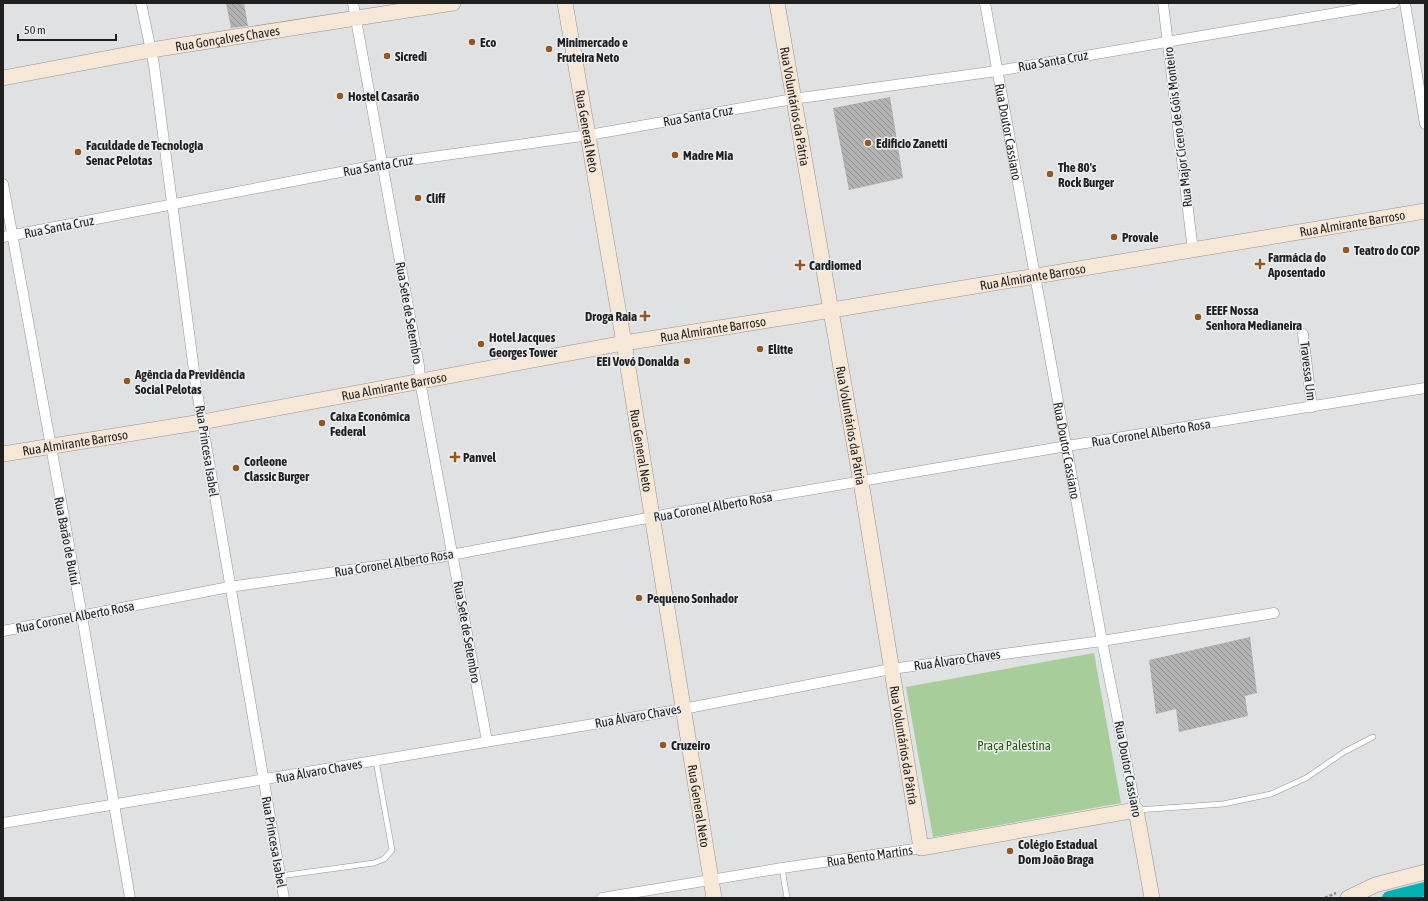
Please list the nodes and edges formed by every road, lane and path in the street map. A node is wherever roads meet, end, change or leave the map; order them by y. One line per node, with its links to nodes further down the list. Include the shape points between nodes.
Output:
1 (141, 3): 12 (street, Rua Princesa Isabel)
2 (353, 3): 10 (street, Rua Sete de Setembro)
3 (453, 3): 10 (street, Rua Gonçalves Chaves)
4 (565, 3): 17 (street, Rua General Neto)
5 (777, 3): 15 (street, Rua Voluntários da Pátria)
6 (985, 3): 13 (street, Rua Doutor Cassiano)
7 (1163, 3): 11 (street, Rua Major Cícero de Góis Monteiro)
8 (1394, 3): 11 (street, Rua Santa Cruz)
9 (1405, 3): 16 (street)
10 (356, 19): 12 (street, Rua Gonçalves Chaves); 18 (street, Rua Sete de Setembro)
11 (1168, 42): 13 (street, Rua Santa Cruz); 23 (street, Rua Major Cícero de Góis Monteiro)
12 (151, 50): 14 (street, Rua Gonçalves Chaves); 20 (street, Rua Princesa Isabel)
13 (997, 71): 15 (street, Rua Santa Cruz); 24 (street, Rua Doutor Cassiano)
14 (3, 78)
15 (793, 99): 17 (street, Rua Santa Cruz); 25 (street, Rua Voluntários da Pátria)
16 (1425, 124)
17 (589, 135): 18 (street, Rua Santa Cruz); 27 (street, Rua General Neto)
18 (382, 164): 20 (street, Rua Santa Cruz); 28 (street, Rua Sete de Setembro)
19 (3, 184): 22 (street, Rua Barão de Butuí)
20 (172, 206): 22 (street, Rua Santa Cruz); 31 (street, Rua Princesa Isabel)
21 (1425, 211): 23 (street, Rua Almirante Barroso)
22 (8, 237): 32 (street, Rua Barão de Butuí)
23 (1192, 251): 24 (street, Rua Almirante Barroso)
24 (1034, 276): 25 (street, Rua Almirante Barroso); 33 (street, Rua Doutor Cassiano)
25 (832, 310): 27 (street, Rua Almirante Barroso); 35 (street, Rua Voluntários da Pátria)
26 (1303, 334): 30 (street, Travessa Um)
27 (624, 343): 28 (street, Rua Almirante Barroso); 36 (street, Rua General Neto)
28 (420, 381): 31 (street, Rua Almirante Barroso); 37 (street, Rua Sete de Setembro)
29 (1425, 388): 30 (street, Rua Coronel Alberto Rosa)
30 (1312, 407): 33 (street, Rua Coronel Alberto Rosa)
31 (202, 422): 32 (street, Rua Almirante Barroso); 38 (street, Rua Princesa Isabel)
32 (50, 446): 34 (street, Rua Almirante Barroso); 40 (street, Rua Barão de Butuí)
33 (1067, 446): 35 (street, Rua Coronel Alberto Rosa); 42 (street, Rua Doutor Cassiano)
34 (3, 454)
35 (861, 482): 36 (street, Rua Coronel Alberto Rosa); 43 (street, Rua Voluntários da Pátria)
36 (652, 517): 37 (street, Rua Coronel Alberto Rosa); 44 (street, Rua General Neto)
37 (453, 555): 38 (street, Rua Coronel Alberto Rosa); 46 (street, Rua Sete de Setembro)
38 (229, 588): 40 (street, Rua Coronel Alberto Rosa); 48 (street, Rua Princesa Isabel)
39 (1274, 613): 42 (street, Rua Álvaro Chaves)
40 (82, 616): 41 (street, Rua Coronel Alberto Rosa); 49 (street, Rua Barão de Butuí)
41 (3, 631)
42 (1102, 641): 43 (street, Rua Álvaro Chaves); 50 (street, Rua Doutor Cassiano)
43 (891, 669): 44 (street, Rua Álvaro Chaves); 52 (street, Rua Voluntários da Pátria)
44 (683, 709): 46 (street, Rua Álvaro Chaves); 56 (street, Rua General Neto)
45 (1373, 737): 50 (lane, via 1344,752 1306,778 1271,794 1223,804)
46 (487, 741): 47 (street, Rua Álvaro Chaves)
47 (376, 760): 48 (street, Rua Álvaro Chaves); 55 (lane, via 392,850 384,859 374,864)
48 (264, 780): 49 (street, Rua Álvaro Chaves); 55 (street, Rua Princesa Isabel)
49 (113, 805): 51 (street, Rua Álvaro Chaves); 57 (street, Rua Barão de Butuí)
50 (1136, 810): 52 (street, Rua Bento Martins); 62 (street, Rua Doutor Cassiano)
51 (3, 823)
52 (921, 848): 53 (street, Rua Bento Martins)
53 (782, 868): 56 (street, Rua Bento Martins); 61 (lane)
54 (1425, 872): 63 (street, via 1375,885)
55 (280, 876): 58 (street, Rua Princesa Isabel)
56 (711, 881): 59 (street, Rua Bento Martins); 60 (street, Rua General Neto)
57 (130, 898)
58 (284, 898)
59 (602, 898)
60 (714, 898)
61 (786, 898)
62 (1152, 898)
63 (1348, 898)

